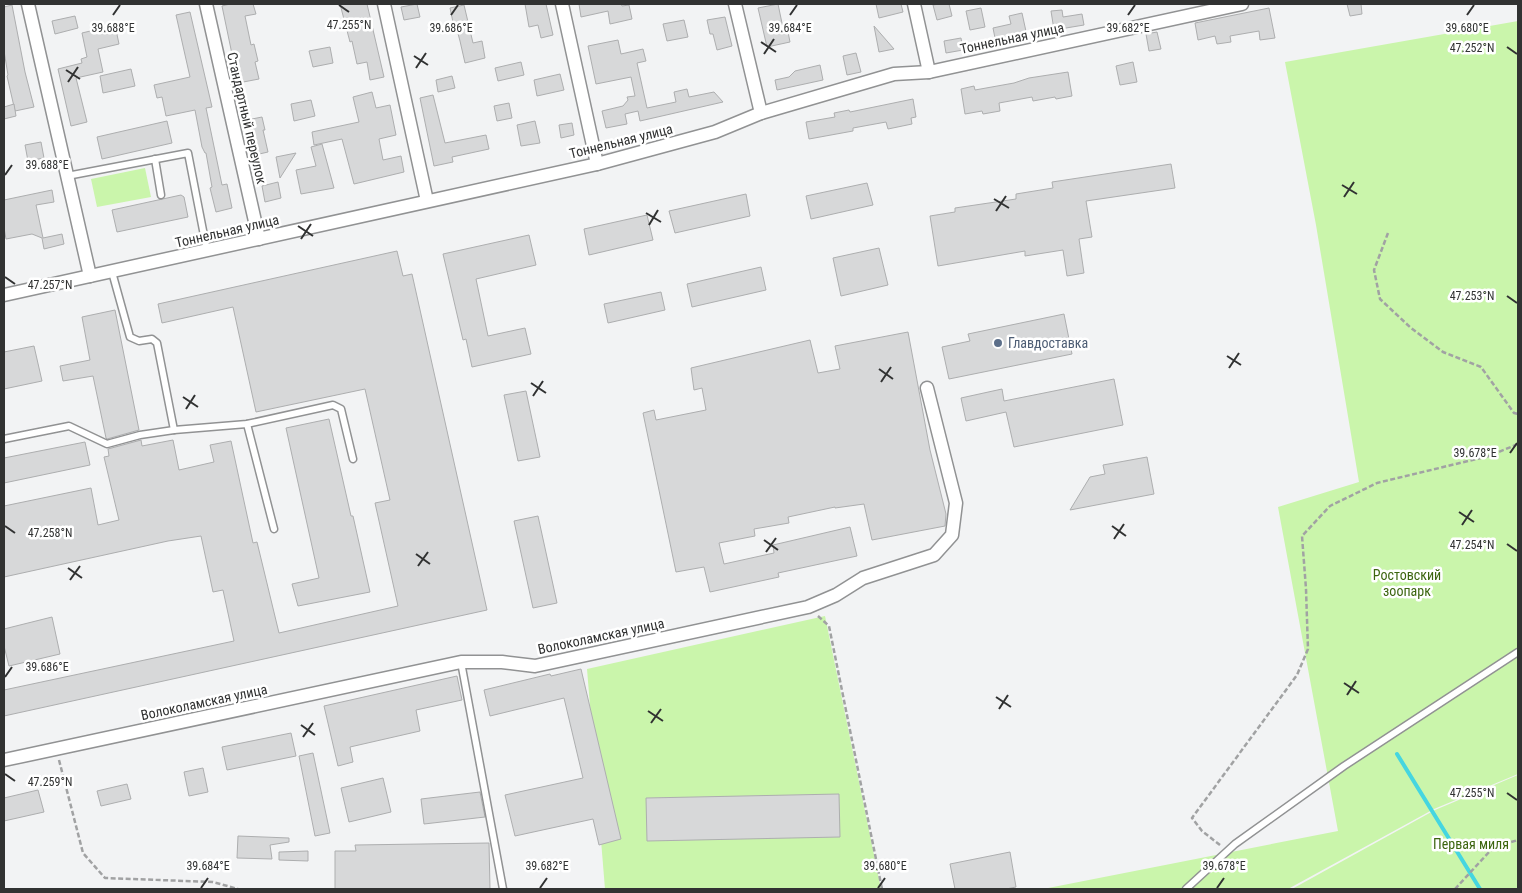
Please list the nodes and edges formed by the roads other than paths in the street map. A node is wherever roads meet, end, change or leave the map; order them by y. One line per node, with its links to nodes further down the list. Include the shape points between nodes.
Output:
1 (28, 4): 12 (street)
2 (206, 4): 15 (street, Стандартный переулок)
3 (384, 4): 14 (street)
4 (562, 4): 11 (street)
5 (735, 4): 9 (street)
6 (914, 4): 8 (street)
7 (1242, 4): 8 (street, Тоннельная улица)
8 (929, 72): 9 (street, Тоннельная улица, via 894,74)
9 (761, 113): 11 (street, Тоннельная улица, via 715,132)
10 (154, 159): 12 (lane); 13 (lane); 16 (lane, via 188,153)
11 (597, 164): 14 (street, Тоннельная улица)
12 (67, 176): 18 (street)
13 (161, 195)
14 (427, 201): 15 (street, Тоннельная улица)
15 (259, 239): 16 (street, Тоннельная улица)
16 (208, 251): 17 (street, Тоннельная улица)
17 (112, 272): 18 (street, Тоннельная улица); 22 (lane, via 130,337 139,341 152,339 157,343)
18 (90, 276): 19 (street, Тоннельная улица)
19 (4, 295)
20 (927, 388): 27 (street, Волоколамская улица, via 956,503 952,535 934,555 863,578 808,607 535,666)
21 (247, 424): 22 (lane); 24 (lane, via 333,405 341,409); 25 (lane)
22 (174, 430): 23 (lane, via 107,444 69,426)
23 (4, 439)
24 (353, 459)
25 (274, 529)
26 (1518, 652): 30 (lane, via 1344,766 1228,851)
27 (461, 662): 28 (street, Волоколамская улица); 29 (lane)
28 (4, 760)
29 (503, 889)
30 (1186, 889)

